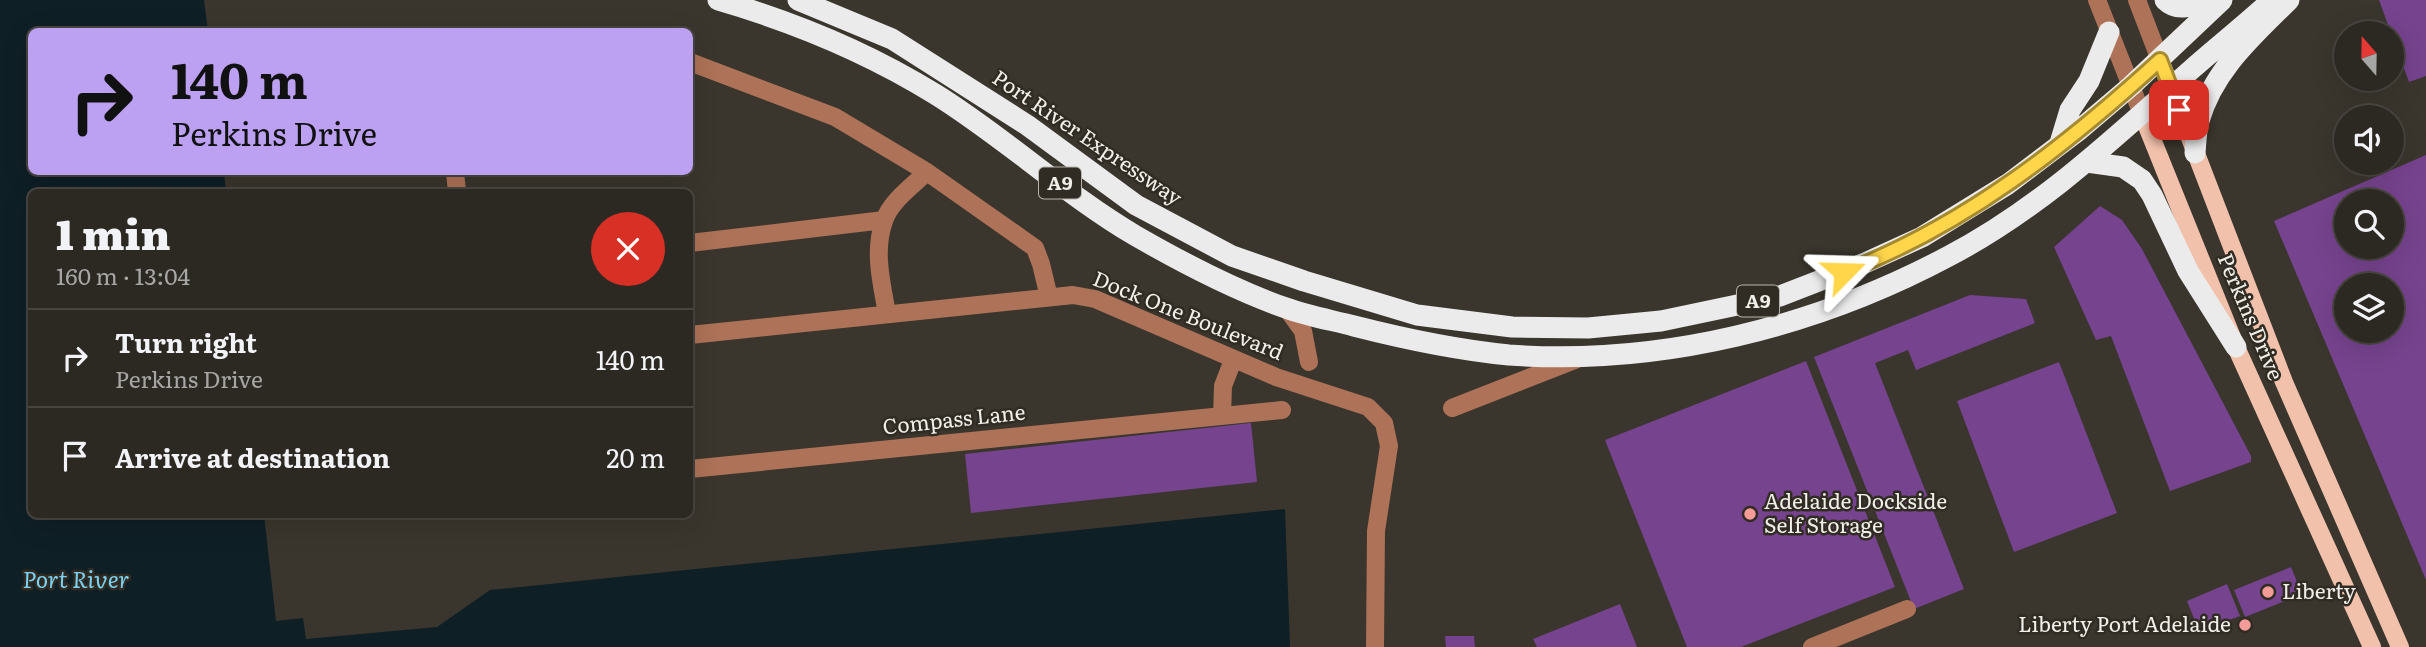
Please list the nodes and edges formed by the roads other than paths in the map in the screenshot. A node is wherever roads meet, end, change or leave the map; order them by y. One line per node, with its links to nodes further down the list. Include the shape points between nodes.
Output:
1 (718, 0): 23 (highway, A9, via 772,15 869,56 937,95 1132,234)
2 (798, 0): 16 (highway, Port River Expressway / A9, via 892,39 1027,125 1136,205 1232,256 1406,313 1513,327 1588,328 1661,321 1780,296 1922,237 2008,184)
3 (2097, 0): 10 (street, Perkins Drive)
4 (2137, 0): 11 (street, Perkins Drive)
5 (2165, 0): 6 (highway, via 2184,8)
6 (2209, 0)
7 (2222, 0): 11 (highway, Port River Expressway / A9)
8 (2272, 0): 14 (highway, A9)
9 (2289, 0): 17 (highway, via 2225,67 2201,114)
10 (2109, 32): 13 (street, Perkins Drive); 16 (highway, via 2089,81 2070,110)
11 (2160, 60): 13 (highway, Port River Expressway / A9); 14 (main road, Perkins Drive)
12 (693, 63): 19 (street, via 835,117)
13 (2131, 86): 15 (street, Perkins Drive); 16 (highway, Port River Expressway / A9)
14 (2171, 89): 15 (highway, A9); 17 (main road, Perkins Drive)
15 (2142, 114): 18 (highway, A9); 26 (main road, Perkins Drive)
16 (2060, 143)
17 (2195, 153): 38 (main road, Perkins Drive, via 2284,382)
18 (2087, 162): 26 (highway, via 2123,167 2141,180 2188,271); 27 (highway, A9, via 2015,217 1882,289 1776,326 1682,348)
19 (927, 172): 20 (street); 22 (street, via 1035,248)
20 (884, 220): 21 (street); 24 (street, via 878,255)
21 (693, 243)
22 (1049, 298): 24 (street, Dock One Boulevard); 28 (street, Dock One Boulevard, via 1073,295 1095,299)
23 (1287, 309): 27 (highway, A9, via 1412,341 1509,355); 29 (street, via 1303,331)
24 (887, 314): 25 (street, Dock One Boulevard)
25 (693, 335)
26 (2236, 346): 37 (main road, Perkins Drive)
27 (1583, 356): 30 (street)
28 (1233, 360): 32 (street, via 1223,386); 35 (street, Dock One Boulevard, via 1368,407 1384,423 1389,446 1376,531)
29 (1309, 362)
30 (1452, 408)
31 (1282, 410): 32 (street, Compass Lane)
32 (1222, 416): 33 (street, Compass Lane)
33 (693, 469)
34 (1907, 608): 36 (street)
35 (1375, 647)
36 (1812, 647)
37 (2372, 647)
38 (2400, 647)

